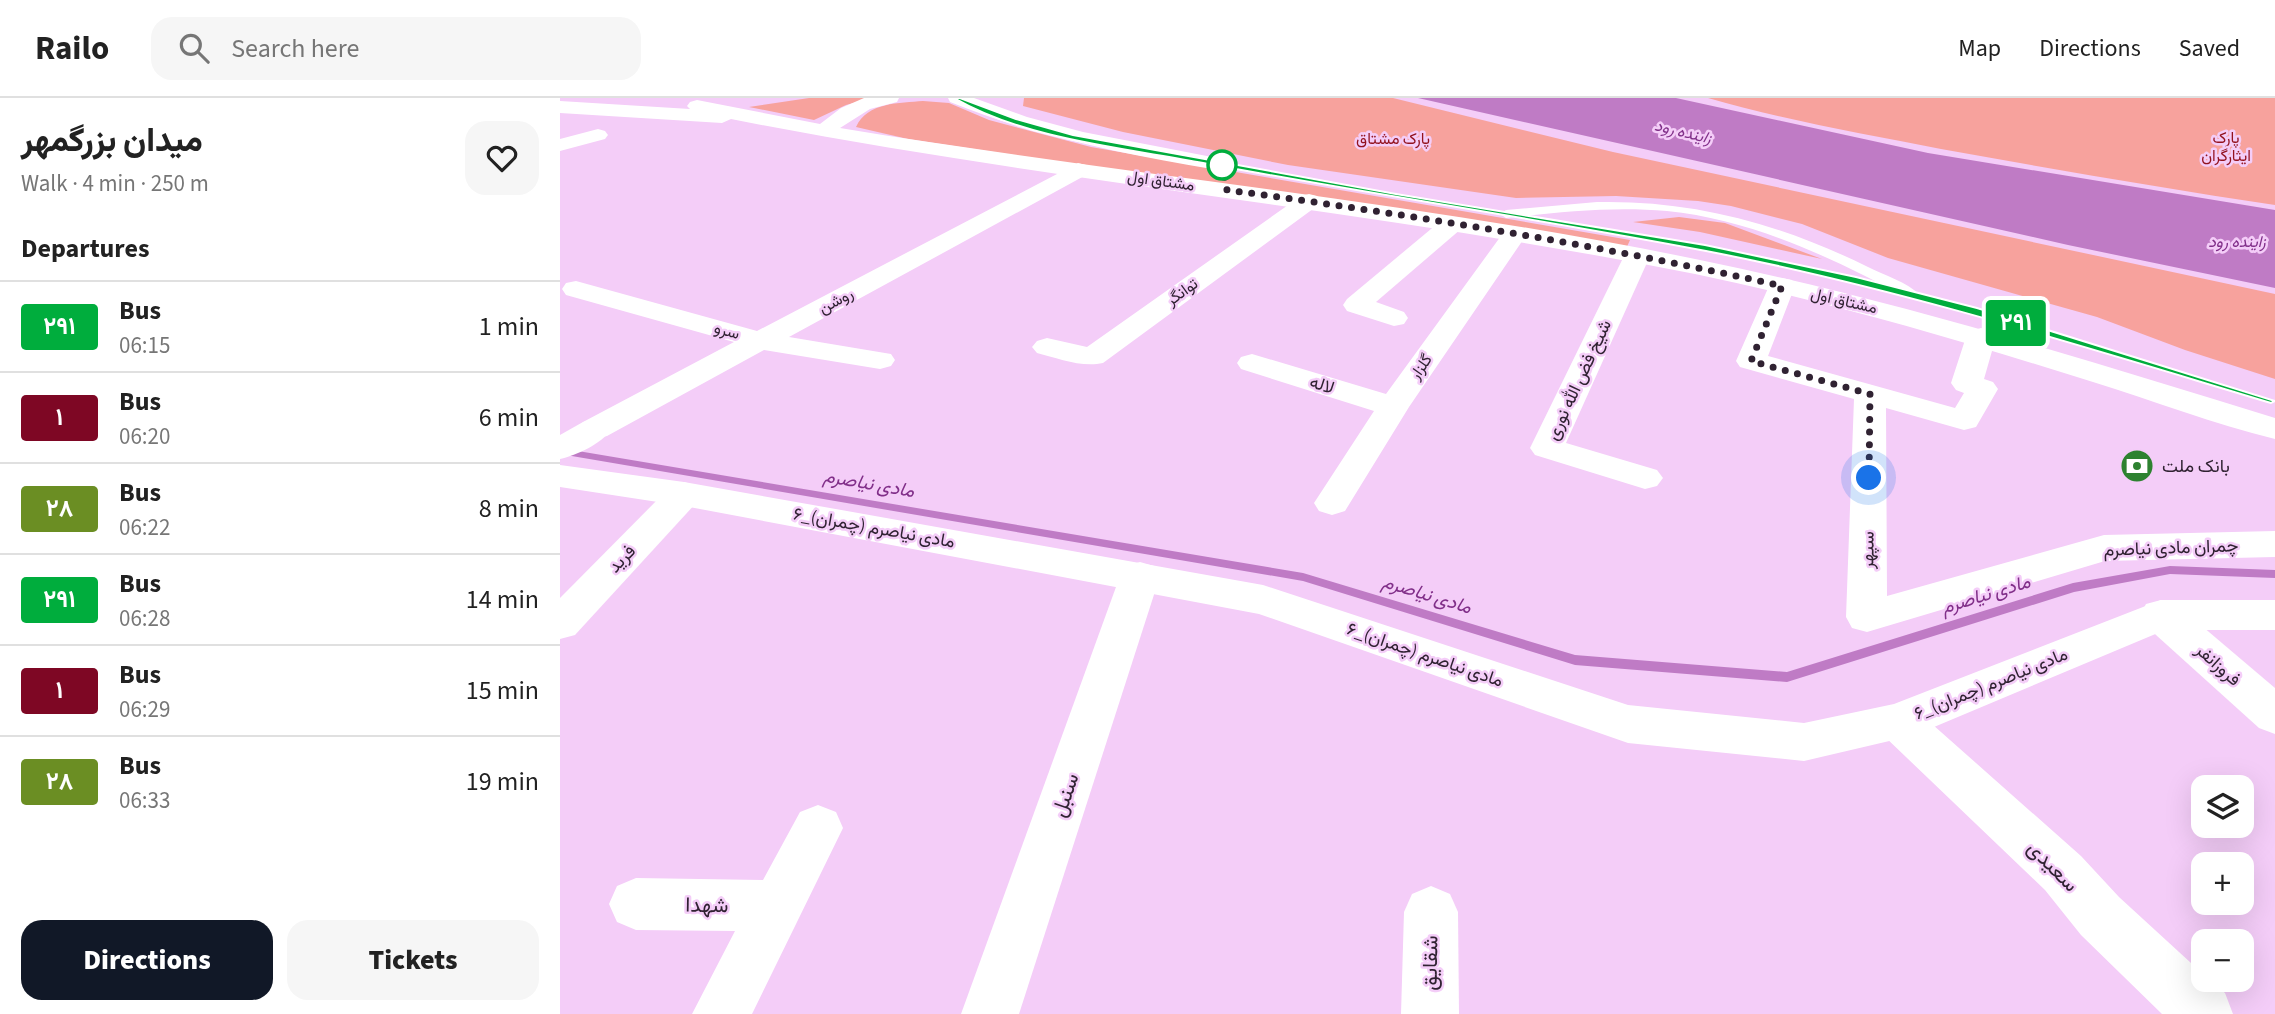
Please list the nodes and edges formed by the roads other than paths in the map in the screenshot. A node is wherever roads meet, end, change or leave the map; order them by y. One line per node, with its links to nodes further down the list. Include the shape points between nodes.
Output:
1 (601, 98): 4 (street)
2 (890, 98): 7 (street, via 859,105)
3 (963, 99): 10 (street, مشتاق اول, via 1013,121 1072,137)
4 (640, 103): 5 (street); 6 (street, مشتاق اول)
5 (560, 107): 6 (street)
6 (757, 109): 7 (street, مشتاق اول)
7 (826, 129): 11 (street, مشتاق اول, via 982,159)
8 (598, 135): 9 (street)
9 (560, 145)
10 (1240, 168)
11 (1077, 170): 13 (street, مشتاق اول); 22 (street, روشن)
12 (1266, 173): 15 (street, مشتاق اول)
13 (1309, 201): 14 (street, مشتاق اول); 23 (street, توانگر, via 1092,356)
14 (1452, 224): 15 (street, مشتاق اول); 20 (street, via 1357,305)
15 (1510, 224): 16 (street, مشتاق اول); 19 (street, مشتاق اول, via 1731,253); 19 (lane, via 1617,205 1688,209 1757,226 1835,254); 27 (street, گلزار)
16 (1637, 256): 17 (street, مشتاق اول); 33 (street, شیخ فض الله نوری, via 1546,449)
17 (1782, 286): 21 (street, مشتاق اول); 26 (street, via 1751,361)
18 (576, 289): 22 (street, سرو)
19 (1925, 298)
20 (1394, 318)
21 (1981, 337): 26 (street, via 1967,383 1982,389 1964,420); 30 (street, مشتاق اول)
22 (762, 341): 24 (street, سرو); 29 (street, روشن)
23 (1047, 347)
24 (880, 360)
25 (1252, 363): 27 (street, لاله)
26 (1870, 394): 40 (street, سپهر)
27 (1393, 407): 35 (street, گلزار)
28 (560, 419): 29 (street)
29 (594, 429): 31 (street, روشن)
30 (2275, 429)
31 (560, 449)
32 (560, 476): 34 (street, ۶_مادی نیاصرم (چمران))
33 (1645, 478)
34 (684, 494): 37 (street, ۶_مادی نیاصرم (چمران)); 41 (street, فرید)
35 (1332, 503)
36 (2275, 544): 40 (street, چمران مادی نیاصرم, via 2104,548)
37 (1140, 576): 43 (street, ۶_مادی نیاصرم (چمران), via 1263,600 1628,724 1804,742); 49 (street, سنبل)
38 (2161, 615): 39 (street, ۶_مادی نیاصرم (چمران)); 42 (street, فروزانفر); 43 (street, ۶_مادی نیاصرم (چمران))
39 (2275, 615)
40 (1867, 617)
41 (560, 624)
42 (2275, 715)
43 (1899, 722): 51 (street, سعیدی, via 2063,873 2100,916)
44 (818, 828): 46 (street)
45 (636, 904): 46 (street, شهدا)
46 (777, 906): 48 (street)
47 (1431, 912): 50 (street, شقایق)
48 (721, 1014)
49 (990, 1014)
50 (1430, 1014)
51 (2204, 1014)

